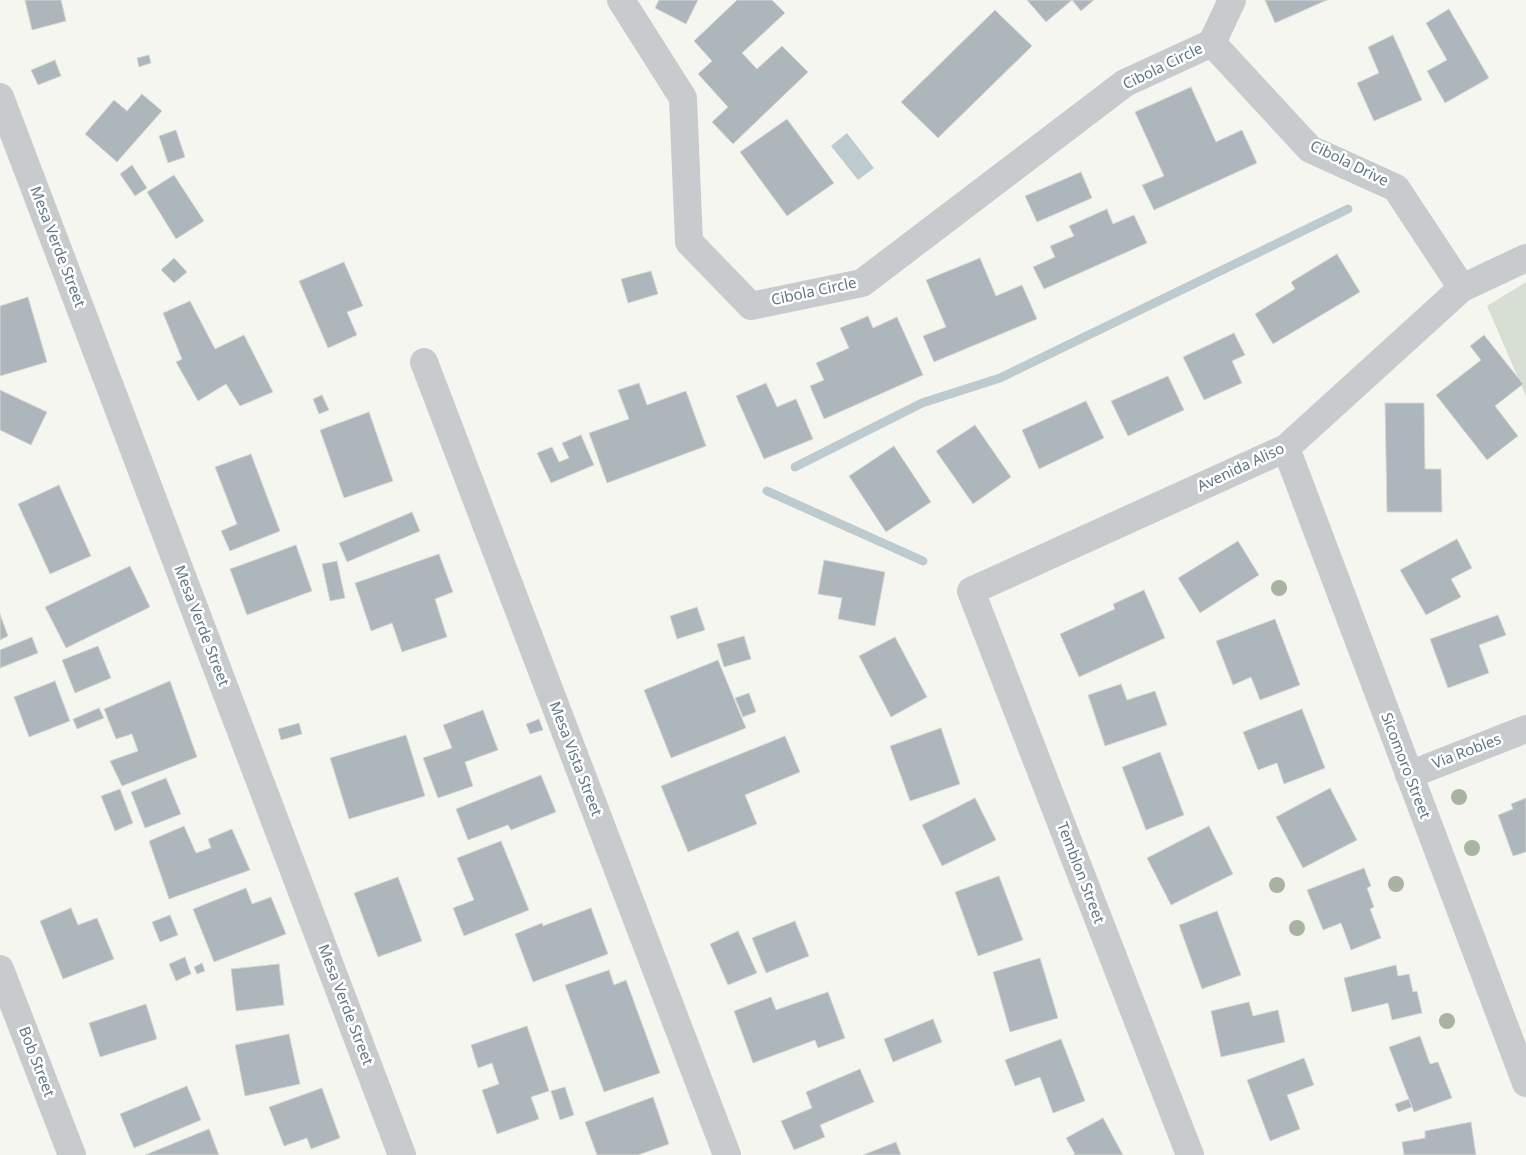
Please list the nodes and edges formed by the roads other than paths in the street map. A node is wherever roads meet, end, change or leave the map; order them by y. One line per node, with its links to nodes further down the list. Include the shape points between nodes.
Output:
1 (621, 0): 3 (street, Cibola Circle, via 682,98 688,242 751,306 862,283 1125,84)
2 (1232, 0): 3 (street)
3 (1212, 44): 6 (street, Cibola Drive, via 1310,149 1396,188)
4 (0, 97): 15 (street, Mesa Verde Street)
5 (1526, 258): 6 (street, Avenida Aliso)
6 (1462, 288): 8 (street, Avenida Aliso)
7 (424, 362): 16 (street, Mesa Vista Street)
8 (1286, 448): 9 (street, Avenida Aliso); 11 (street, Sicomoro Street)
9 (971, 592): 17 (street, Temblon Street)
10 (1526, 729): 11 (street, Via Robles)
11 (1409, 775): 13 (street, Sicomoro Street)
12 (0, 969): 14 (street, Bob Street)
13 (1526, 1083)
14 (72, 1155)
15 (402, 1155)
16 (726, 1155)
17 (1190, 1155)

